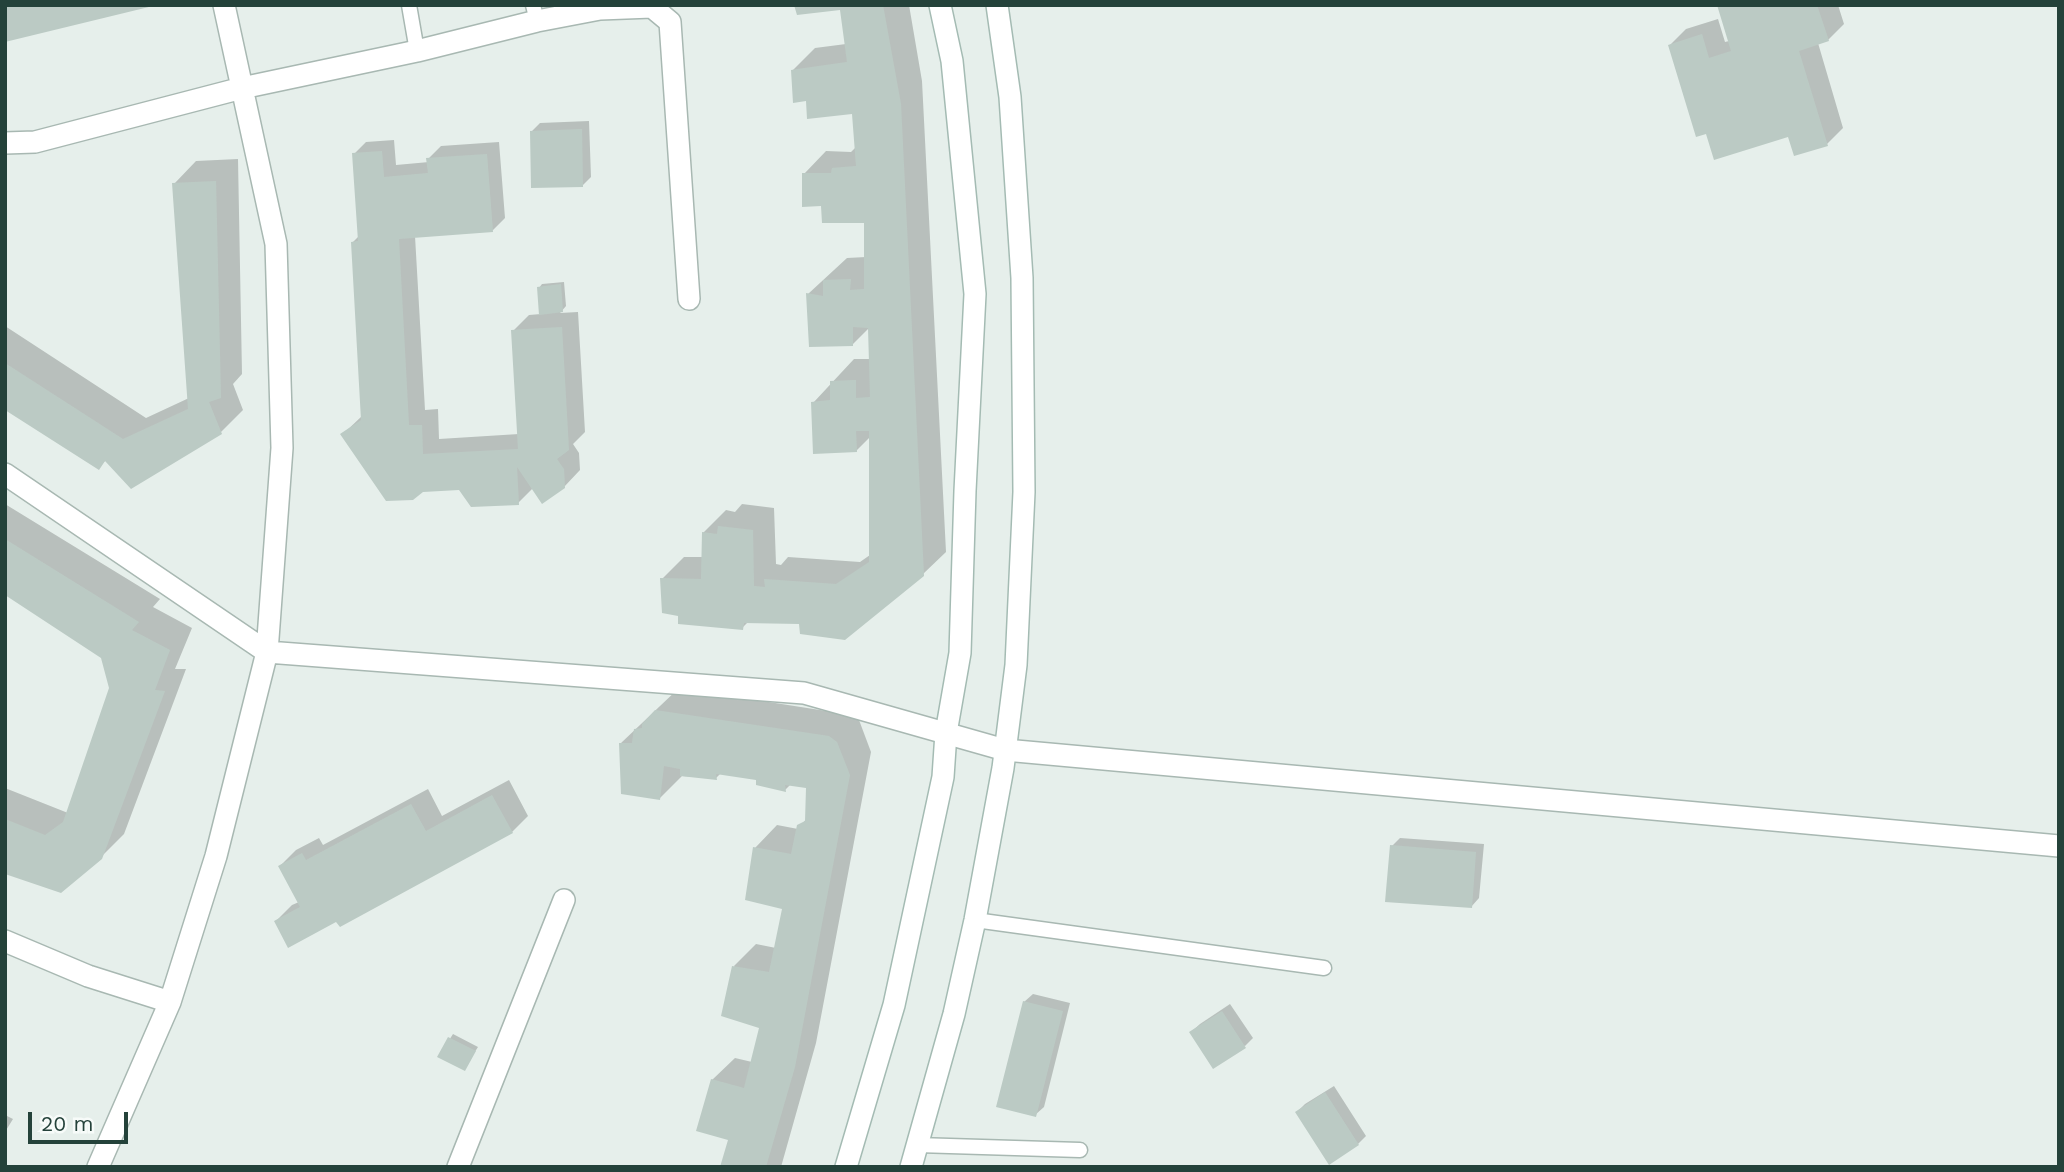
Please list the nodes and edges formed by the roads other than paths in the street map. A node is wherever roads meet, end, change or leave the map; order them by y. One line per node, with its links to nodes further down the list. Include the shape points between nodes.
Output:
1 (224, 5): 8 (street)
2 (409, 5): 7 (lane)
3 (940, 5): 13 (street, via 951,61 975,294 960,653)
4 (998, 5): 14 (street, via 1010,97 1023,305 1024,492 1016,665)
5 (652, 6): 6 (street); 10 (street, via 670,22)
6 (535, 13): 7 (street)
7 (417, 51): 8 (street)
8 (242, 88): 9 (street, via 35,142); 12 (street, via 276,244 282,447)
9 (5, 143)
10 (689, 299)
11 (5, 474): 12 (street)
12 (267, 652): 13 (street, via 804,693); 20 (street, via 216,856)
13 (946, 733): 14 (street); 25 (street, via 943,777 894,1005)
14 (1005, 750): 15 (street); 17 (street)
15 (2059, 846)
16 (564, 900): 24 (street)
17 (975, 920): 19 (lane); 21 (street)
18 (5, 941): 20 (street, via 88,976)
19 (1324, 968)
20 (170, 1002): 23 (street)
21 (917, 1146): 22 (lane); 26 (street)
22 (1080, 1150)
23 (97, 1167)
24 (458, 1167)
25 (846, 1167)
26 (911, 1167)

